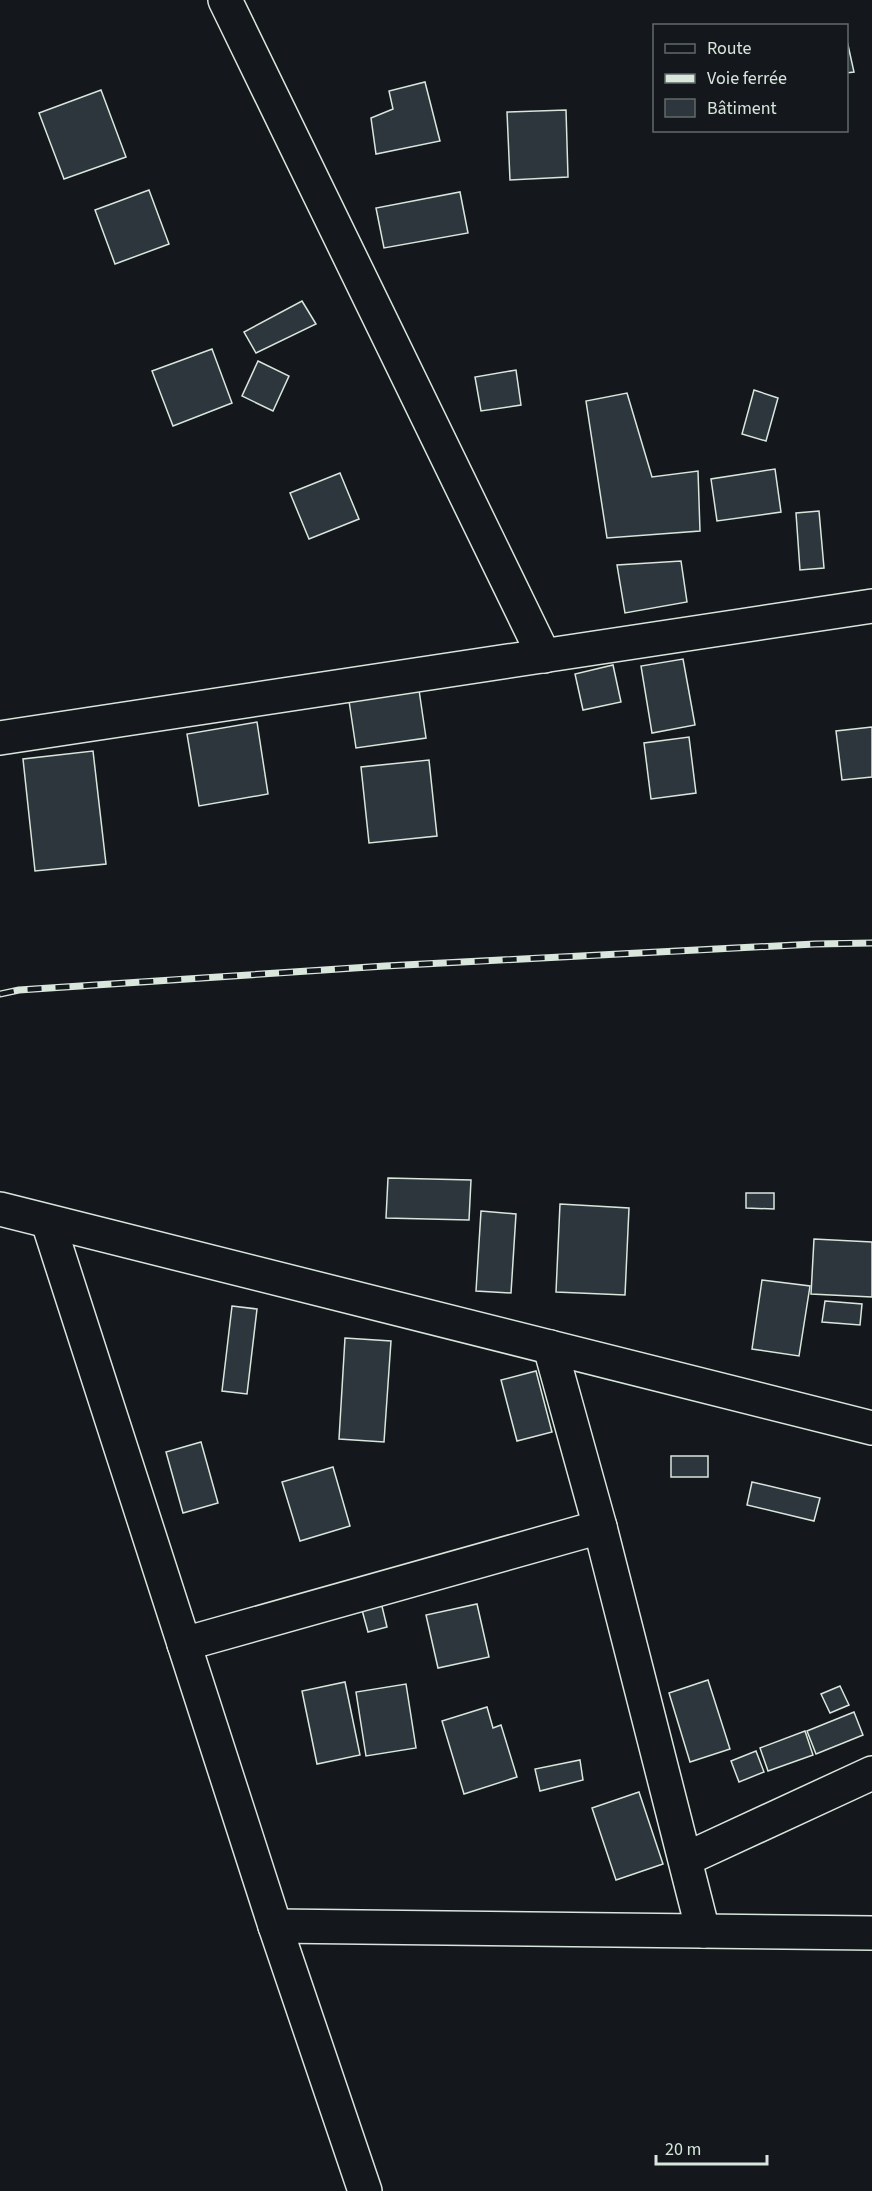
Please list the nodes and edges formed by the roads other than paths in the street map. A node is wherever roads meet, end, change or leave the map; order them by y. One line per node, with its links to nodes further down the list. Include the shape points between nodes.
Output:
1 (225, 0): 3 (street)
2 (872, 606): 3 (street)
3 (544, 656): 4 (street)
4 (0, 738)
5 (0, 1209): 6 (street)
6 (48, 1222): 7 (street); 10 (street)
7 (550, 1347): 8 (street); 9 (street)
8 (872, 1428)
9 (600, 1527): 10 (street); 12 (street)
10 (184, 1644): 13 (street)
11 (872, 1773): 12 (street)
12 (686, 1859): 14 (street)
13 (275, 1926): 14 (street); 16 (street)
14 (703, 1931): 15 (street)
15 (872, 1933)
16 (365, 2191)

